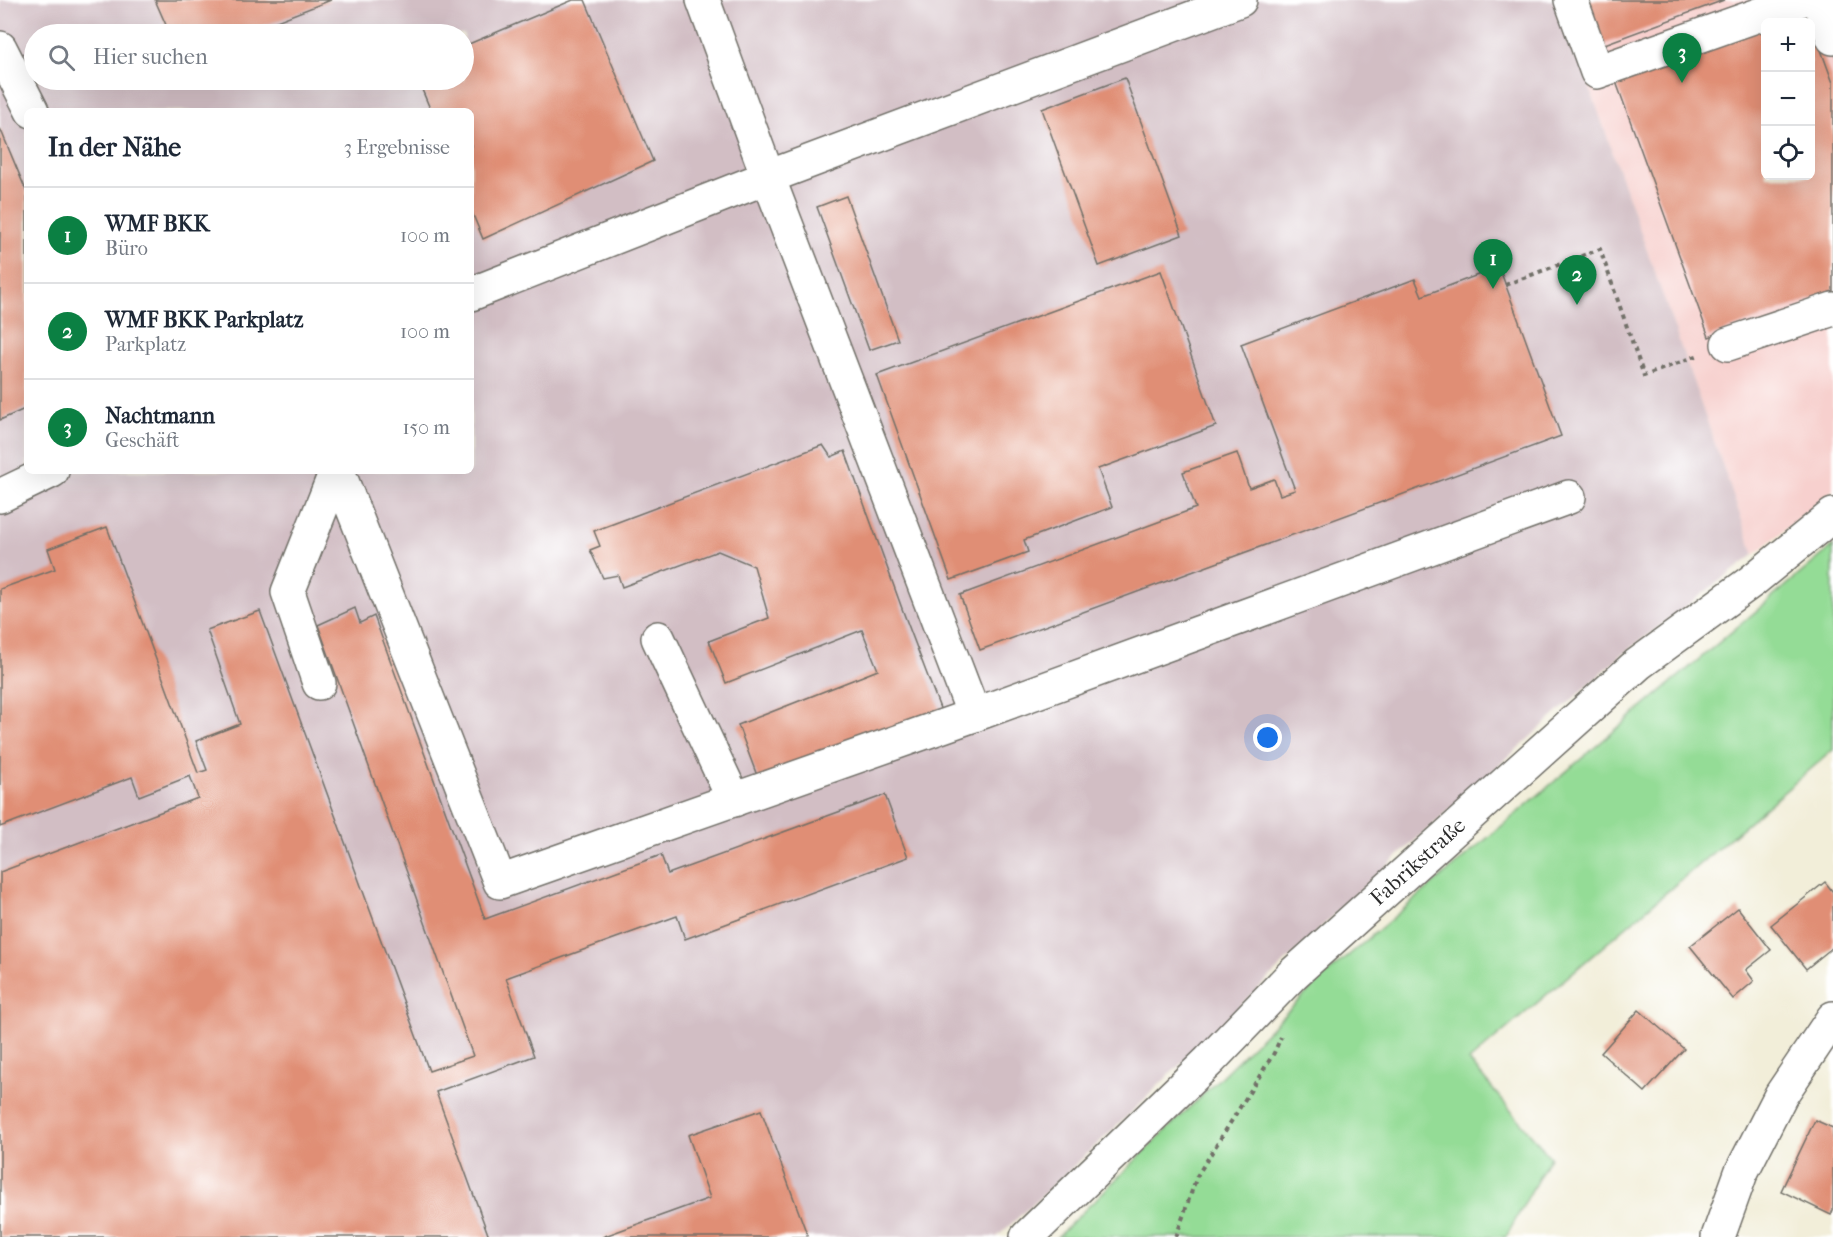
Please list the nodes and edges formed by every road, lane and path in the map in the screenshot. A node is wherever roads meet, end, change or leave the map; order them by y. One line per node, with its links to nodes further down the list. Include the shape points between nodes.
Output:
1 (703, 0): 10 (street)
2 (1240, 0): 10 (street)
3 (1571, 0): 6 (street, via 1597,72)
4 (1801, 0): 6 (street)
5 (1819, 0): 7 (street)
6 (1737, 11)
7 (1833, 38)
8 (0, 48): 9 (street)
9 (30, 108)
10 (768, 177): 12 (street); 23 (street)
11 (1505, 285): 14 (path, via 1600,249 1644,376)
12 (474, 293)
13 (1833, 309): 14 (street)
14 (1714, 349)
15 (46, 474): 18 (street)
16 (336, 474): 22 (street, via 288,592)
17 (338, 474): 24 (street, via 500,882)
18 (0, 496)
19 (1569, 497): 23 (street)
20 (1833, 515): 27 (street, Fabrikstraße, via 1752,581 1638,664 1293,974)
21 (658, 638): 24 (street)
22 (319, 683)
23 (974, 715): 24 (street)
24 (734, 800)
25 (1833, 1018): 29 (street, via 1781,1095 1741,1173)
26 (1282, 1034): 28 (path, via 1197,1176)
27 (1027, 1237)
28 (1176, 1237)
29 (1718, 1237)

